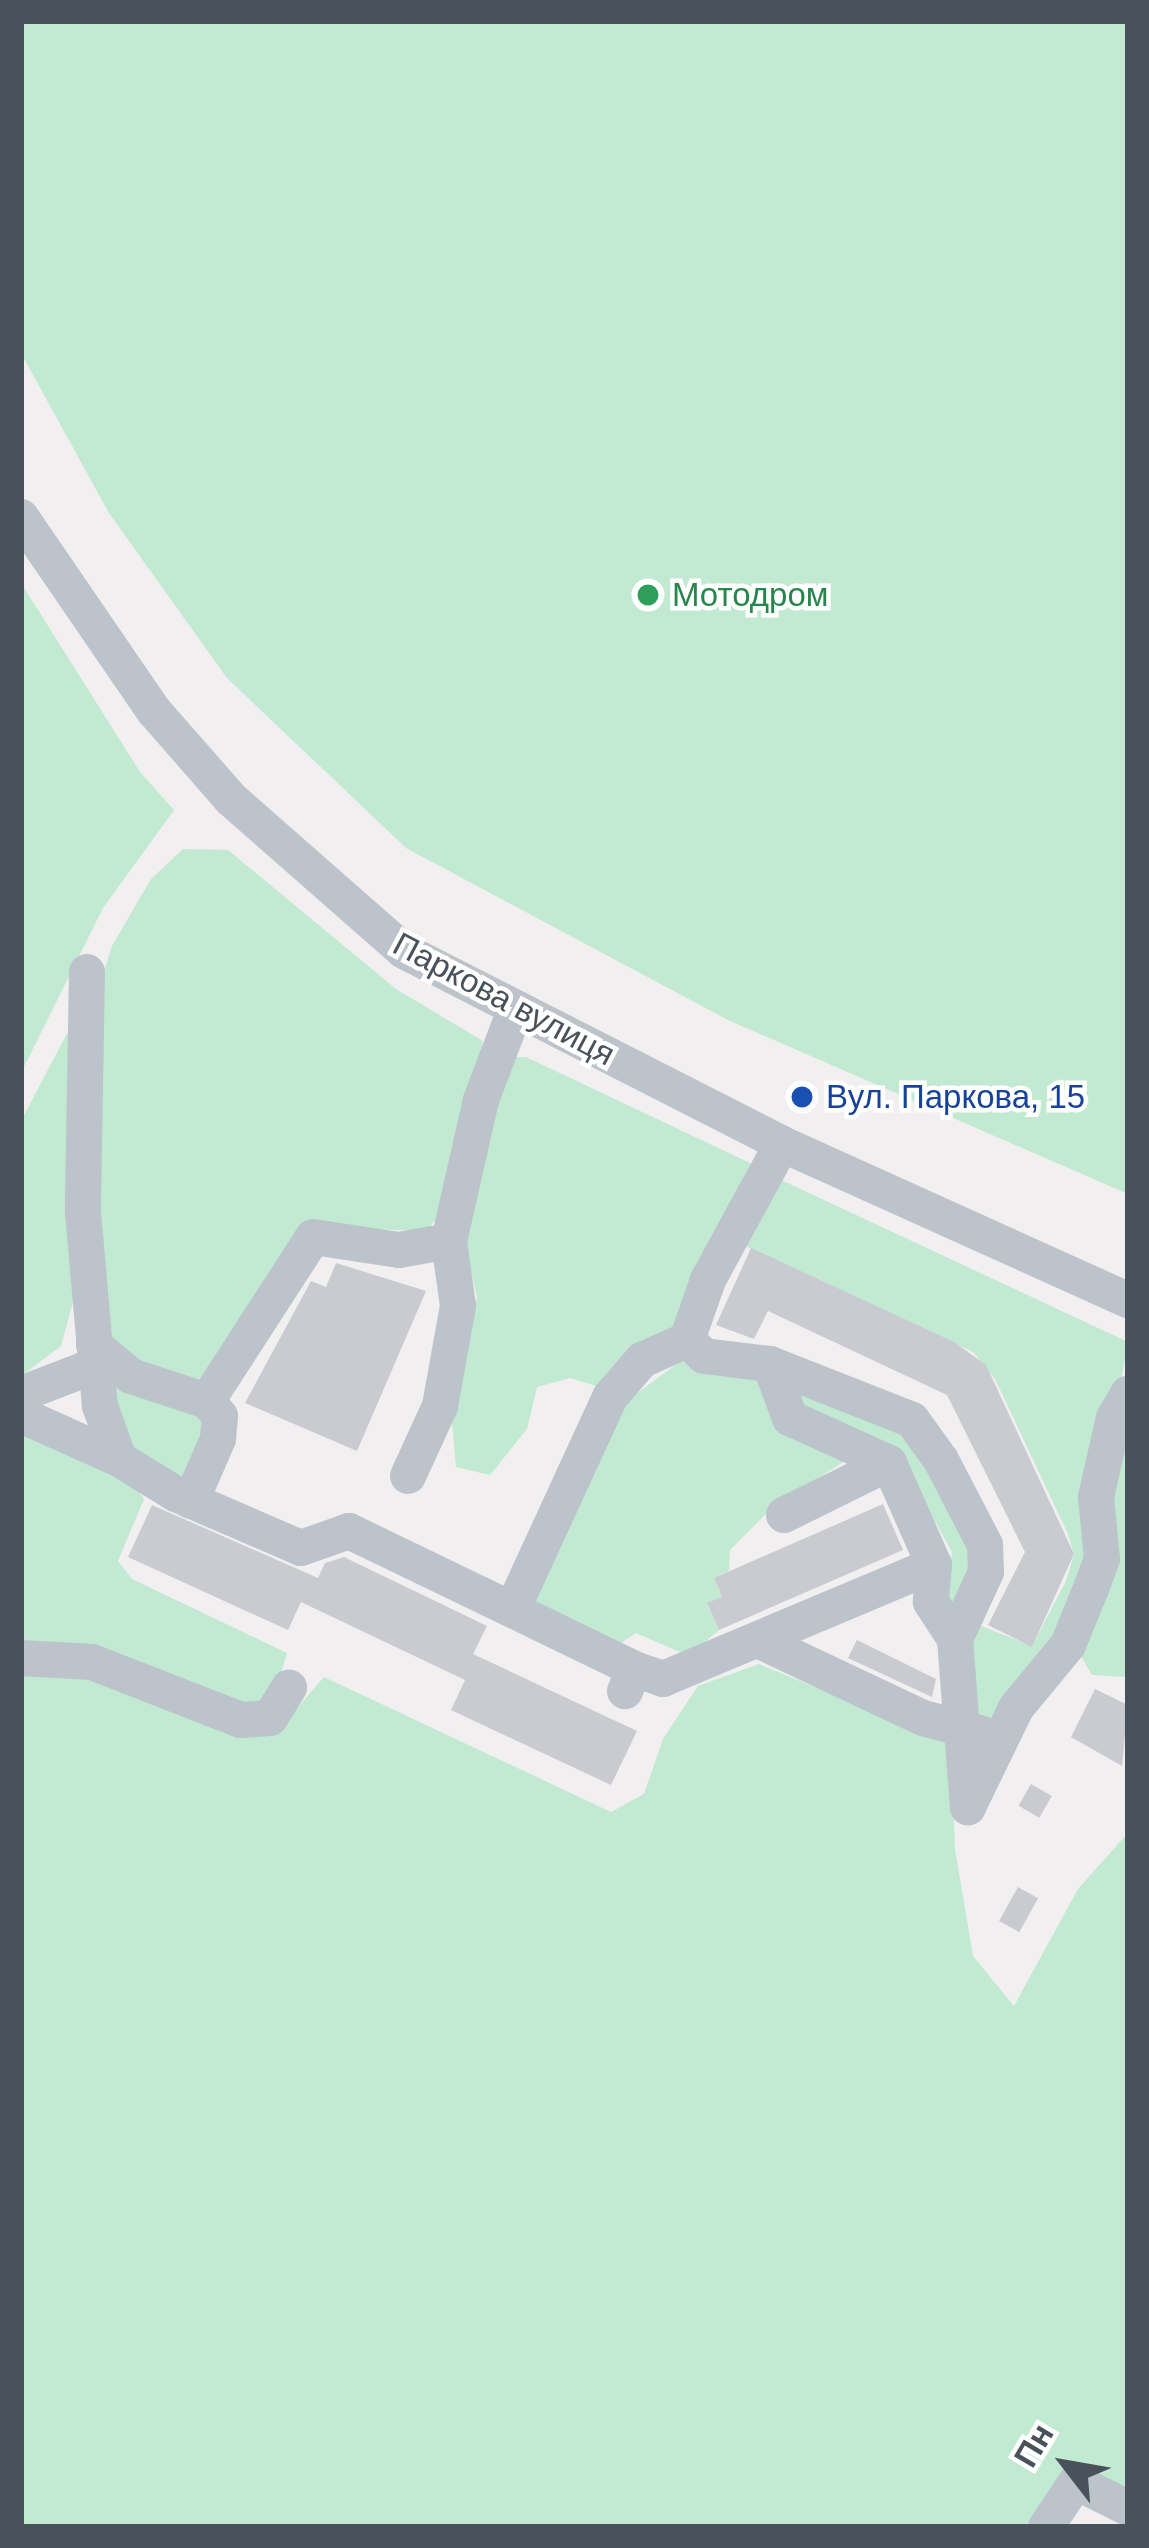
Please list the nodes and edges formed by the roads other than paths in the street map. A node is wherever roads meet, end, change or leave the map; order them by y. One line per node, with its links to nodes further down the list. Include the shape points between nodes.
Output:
1 (21, 517): 3 (street, Паркова вулиця, via 154,711 231,799 404,951)
2 (86, 972): 8 (street, via 80,1086)
3 (516, 1008): 4 (street, Паркова вулиця); 5 (street, via 481,1100)
4 (782, 1144): 6 (street, Паркова вулиця); 7 (street, via 708,1280)
5 (449, 1241): 12 (street, via 399,1250 313,1237); 16 (street, via 458,1306 440,1406)
6 (1128, 1300)
7 (687, 1340): 9 (street, via 734,1365); 20 (street, via 642,1360 610,1397)
8 (95, 1355): 10 (street); 12 (street, via 130,1376); 14 (street)
9 (770, 1364): 15 (street, via 790,1418); 21 (street, via 912,1420 941,1460 985,1545 986,1571)
10 (21, 1394)
11 (1128, 1394): 26 (street, via 1114,1418 1096,1497 1102,1559 1068,1645)
12 (207, 1400): 17 (street, via 220,1416 218,1439)
13 (21, 1415): 14 (street)
14 (119, 1460): 17 (street)
15 (889, 1463): 18 (street); 19 (street)
16 (409, 1476)
17 (191, 1501): 20 (street, via 302,1548 349,1531)
18 (784, 1515)
19 (934, 1565): 21 (street, via 932,1602); 22 (street)
20 (513, 1608): 22 (street, via 629,1680 663,1679)
21 (955, 1639): 25 (street)
22 (762, 1642): 25 (street, via 923,1718)
23 (21, 1658): 24 (street, via 92,1662 241,1720 270,1718)
24 (290, 1688)
25 (964, 1726): 26 (street); 26 (street, via 968,1807)
26 (1005, 1731)
27 (1128, 2508): 28 (street, via 1076,2482)
28 (1046, 2527)

